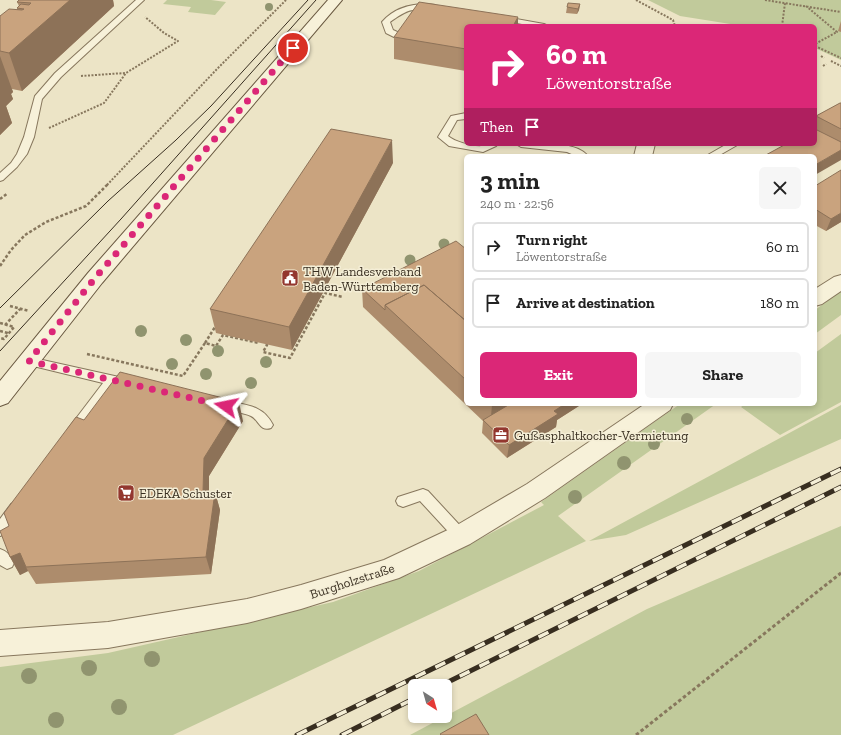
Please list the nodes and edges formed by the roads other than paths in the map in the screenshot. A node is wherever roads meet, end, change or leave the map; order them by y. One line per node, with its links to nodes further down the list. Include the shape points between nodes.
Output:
1 (140, 0): 16 (lane, via 58,75 38,98 29,138 22,154)
2 (335, 0): 19 (main road, via 95,278)
3 (443, 8): 6 (lane, via 411,8 392,16 386,22 389,30)
4 (496, 17): 5 (lane)
5 (533, 24)
6 (403, 38)
7 (464, 116): 8 (lane, via 454,118 443,137 452,144)
8 (464, 146)
9 (464, 146): 10 (lane, via 483,149)
10 (489, 146)
11 (552, 146): 13 (lane)
12 (730, 146): 15 (lane)
13 (568, 147): 14 (lane)
14 (579, 154)
15 (714, 154)
16 (0, 178)
17 (841, 282): 18 (main road)
18 (817, 298)
19 (29, 361): 20 (lane); 22 (main road)
20 (111, 381): 21 (lane); 26 (lane)
21 (142, 387)
22 (0, 397)
23 (217, 404): 25 (lane, via 255,412)
24 (659, 406): 30 (main road, Burgholzstraße, via 536,491)
25 (267, 425)
26 (65, 443)
27 (23, 499): 29 (lane)
28 (403, 501): 30 (lane, via 423,495)
29 (0, 530)
30 (462, 536): 31 (main road, Burgholzstraße, via 390,570 301,598 247,611 108,635)
31 (0, 642)

